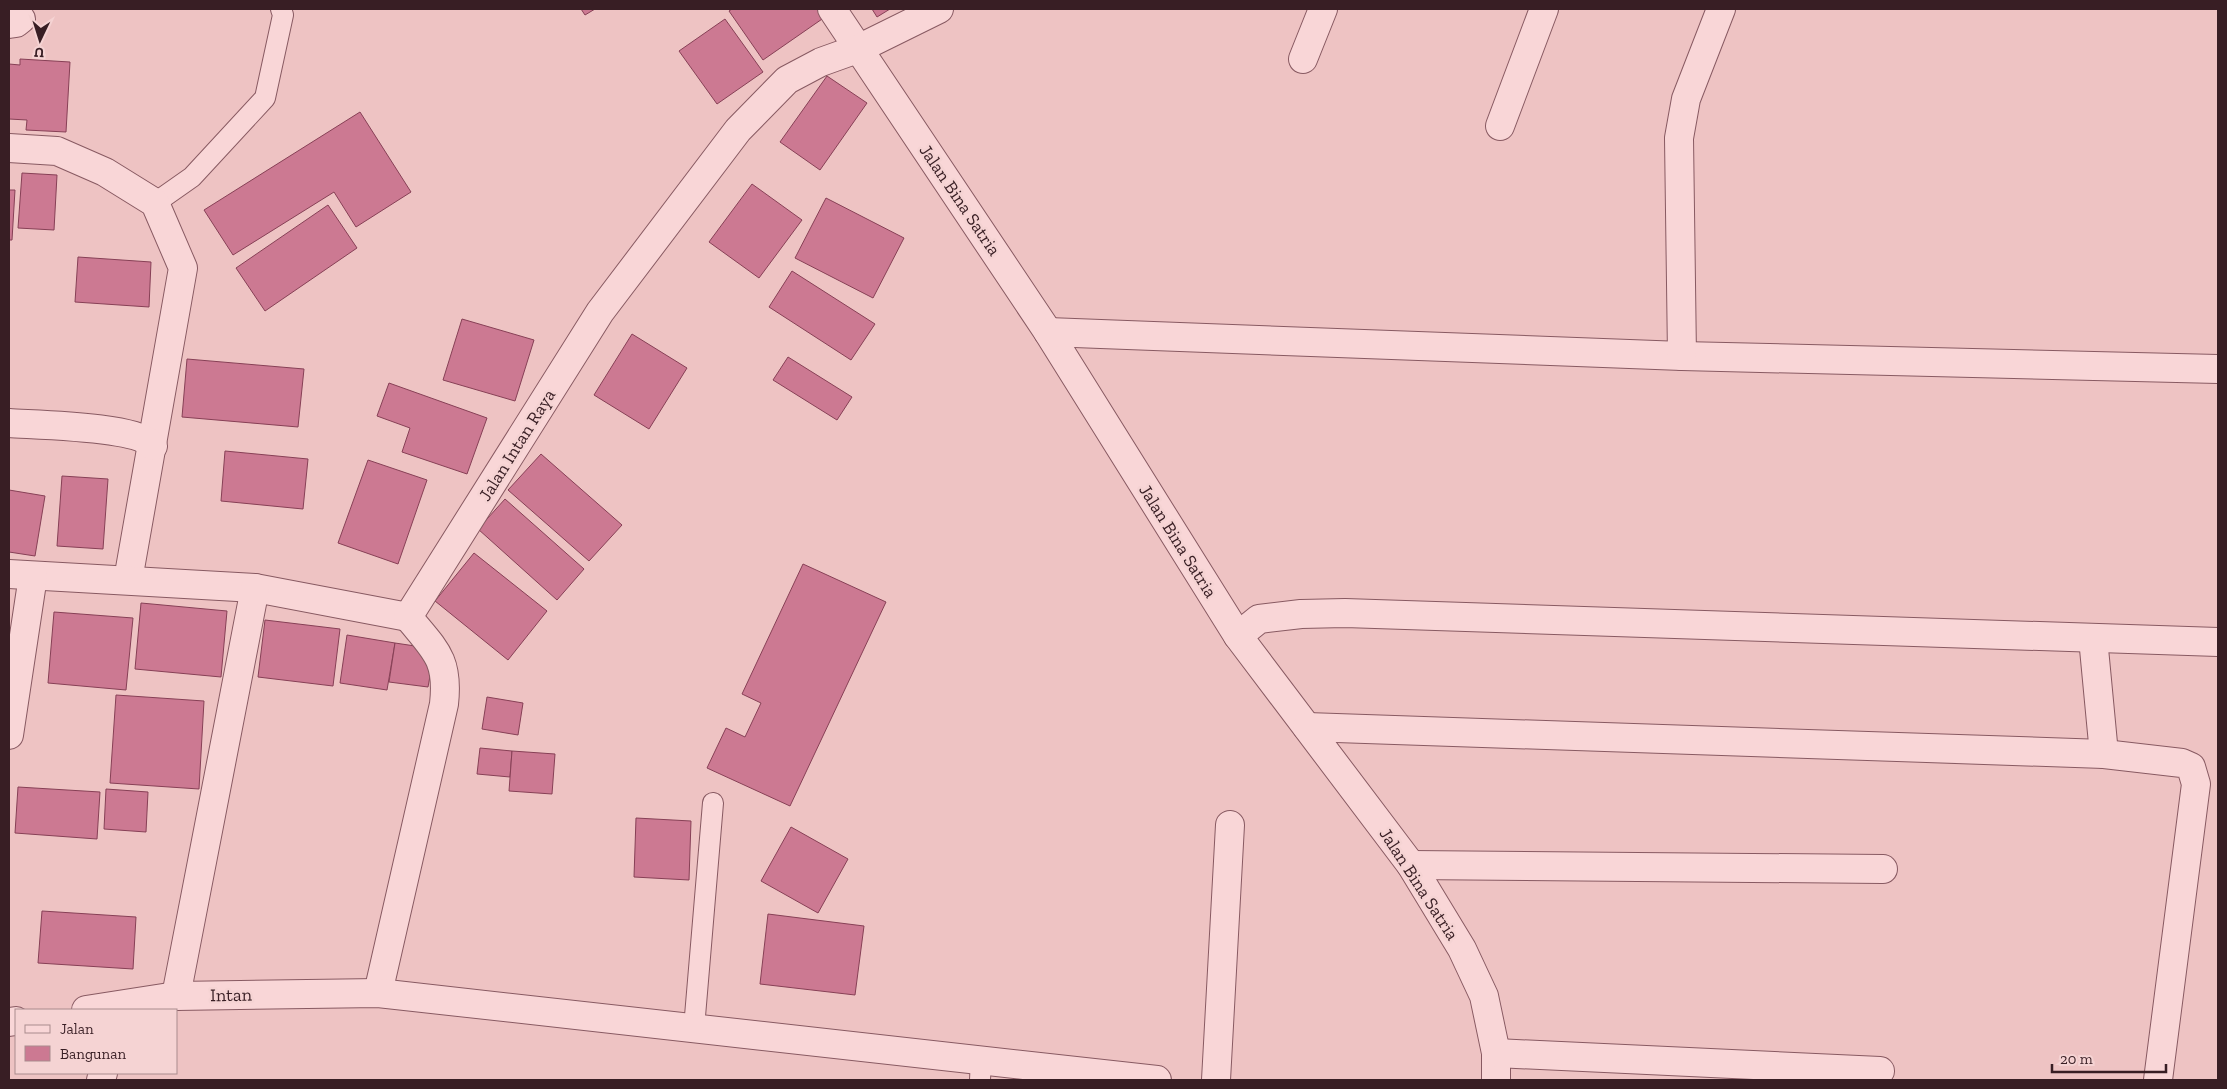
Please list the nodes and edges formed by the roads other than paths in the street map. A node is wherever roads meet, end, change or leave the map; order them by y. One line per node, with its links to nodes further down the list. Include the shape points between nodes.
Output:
1 (281, 9): 11 (lane, via 283,15 265,98 192,177)
2 (832, 9): 7 (street, Jalan Bina Satria)
3 (939, 9): 7 (street, Jalan Intan Raya)
4 (1322, 9): 8 (street)
5 (1544, 9): 9 (street)
6 (1721, 9): 13 (street, via 1686,99 1679,138)
7 (860, 48): 12 (street, Jalan Bina Satria); 20 (street, Jalan Intan Raya, via 821,62 787,80 738,130 600,312)
8 (1303, 59)
9 (1500, 126)
10 (9, 148): 11 (street, via 57,151 104,172)
11 (155, 203): 16 (street, via 183,268)
12 (1048, 332): 13 (street); 21 (street, Jalan Bina Satria)
13 (1682, 356): 14 (street)
14 (2218, 369)
15 (9, 424): 16 (street, via 128,433 149,441)
16 (153, 446): 18 (street)
17 (21, 575): 18 (street); 25 (street)
18 (128, 580): 19 (street)
19 (255, 588): 20 (street); 32 (street)
20 (408, 617): 31 (street, via 436,651 445,669 446,686)
21 (1238, 636): 22 (street, via 1259,619 1345,613); 24 (street, Jalan Bina Satria)
22 (2094, 638): 23 (street); 26 (street)
23 (2218, 642)
24 (1307, 727): 26 (street); 29 (street, Jalan Bina Satria)
25 (9, 735)
26 (2104, 754): 42 (street, via 2182,763 2191,767 2196,784)
27 (713, 803): 35 (lane)
28 (1230, 825): 40 (street)
29 (1411, 865): 30 (street); 36 (street, Jalan Bina Satria, via 1462,949 1484,996)
30 (1883, 869)
31 (378, 993): 32 (street, Intan); 35 (street, Intan)
32 (176, 996): 33 (street, Intan)
33 (120, 1008): 34 (street, Intan)
34 (103, 1009)
35 (694, 1028): 37 (street, Intan)
36 (1496, 1053): 38 (street); 41 (street, Jalan Bina Satria)
37 (980, 1070): 39 (street, Intan)
38 (1880, 1071)
39 (1157, 1080)
40 (1216, 1080)
41 (1496, 1080)
42 (2158, 1080)

